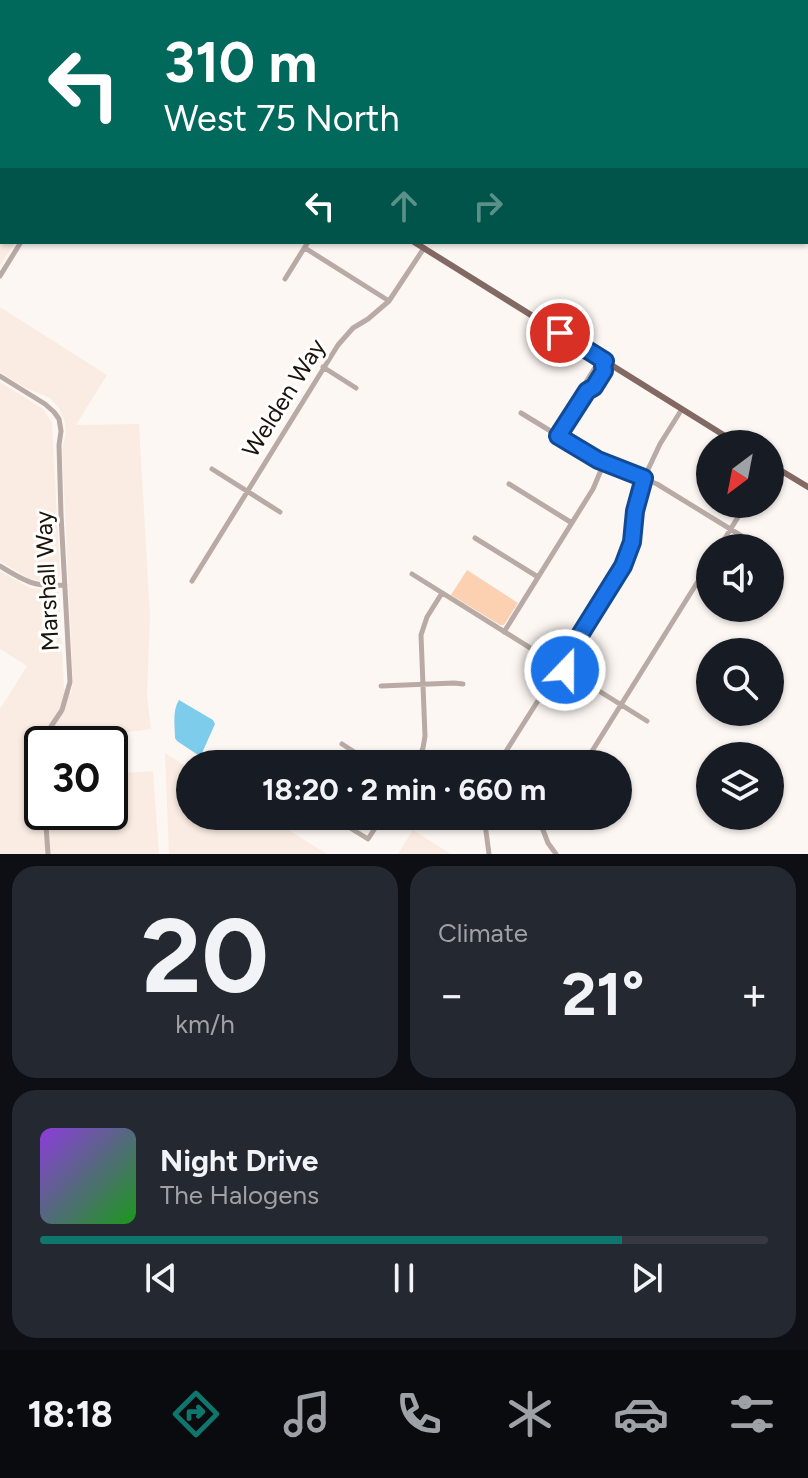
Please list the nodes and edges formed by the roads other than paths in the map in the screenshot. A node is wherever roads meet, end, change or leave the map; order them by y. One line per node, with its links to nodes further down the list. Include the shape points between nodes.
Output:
1 (20, 244): 5 (street)
2 (417, 244): 4 (main road)
3 (306, 245): 6 (street); 7 (street)
4 (424, 248): 7 (street, Welden Way); 8 (main road)
5 (0, 276)
6 (285, 279)
7 (389, 301): 9 (street, Welden Way, via 353,328)
8 (604, 363): 12 (main road); 15 (street, via 596,366 587,391)
9 (323, 367): 11 (street); 22 (street, Welden Way)
10 (0, 376): 35 (street, Marshall Way, via 59,419)
11 (356, 388)
12 (682, 409): 14 (main road); 19 (street)
13 (521, 413): 15 (street)
14 (716, 430)
15 (558, 436): 16 (street)
16 (604, 463): 19 (street); 25 (street)
17 (212, 469): 22 (street)
18 (784, 473): 21 (main road)
19 (644, 478): 26 (street); 38 (street, via 623,566)
20 (509, 484): 25 (street)
21 (808, 487)
22 (247, 491): 23 (street); 33 (street, Welden Way)
23 (280, 512)
24 (737, 518): 26 (street)
25 (572, 523): 32 (street)
26 (730, 529): 27 (street); 28 (street)
27 (727, 534)
28 (738, 534)
29 (475, 538): 32 (street)
30 (0, 566): 35 (street, via 29,583)
31 (412, 574): 36 (street)
32 (538, 577): 37 (street)
33 (192, 581)
34 (696, 584): 42 (street)
35 (65, 585): 44 (street, Marshall Way, via 70,682)
36 (442, 593): 37 (street); 40 (street, via 421,635)
37 (504, 632): 38 (street)
38 (560, 667): 42 (street); 48 (street)
39 (463, 684): 40 (street)
40 (423, 685): 41 (street); 47 (street)
41 (381, 686)
42 (621, 705): 43 (street); 49 (street)
43 (647, 721)
44 (51, 726)
45 (342, 744): 46 (street)
46 (351, 750)
47 (422, 750)
48 (507, 750)
49 (593, 750)
50 (46, 830): 55 (street)
51 (354, 830): 52 (street, via 368,839)
52 (374, 830)
53 (486, 830): 56 (street)
54 (544, 830): 57 (street)
55 (48, 854)
56 (489, 854)
57 (555, 854)

